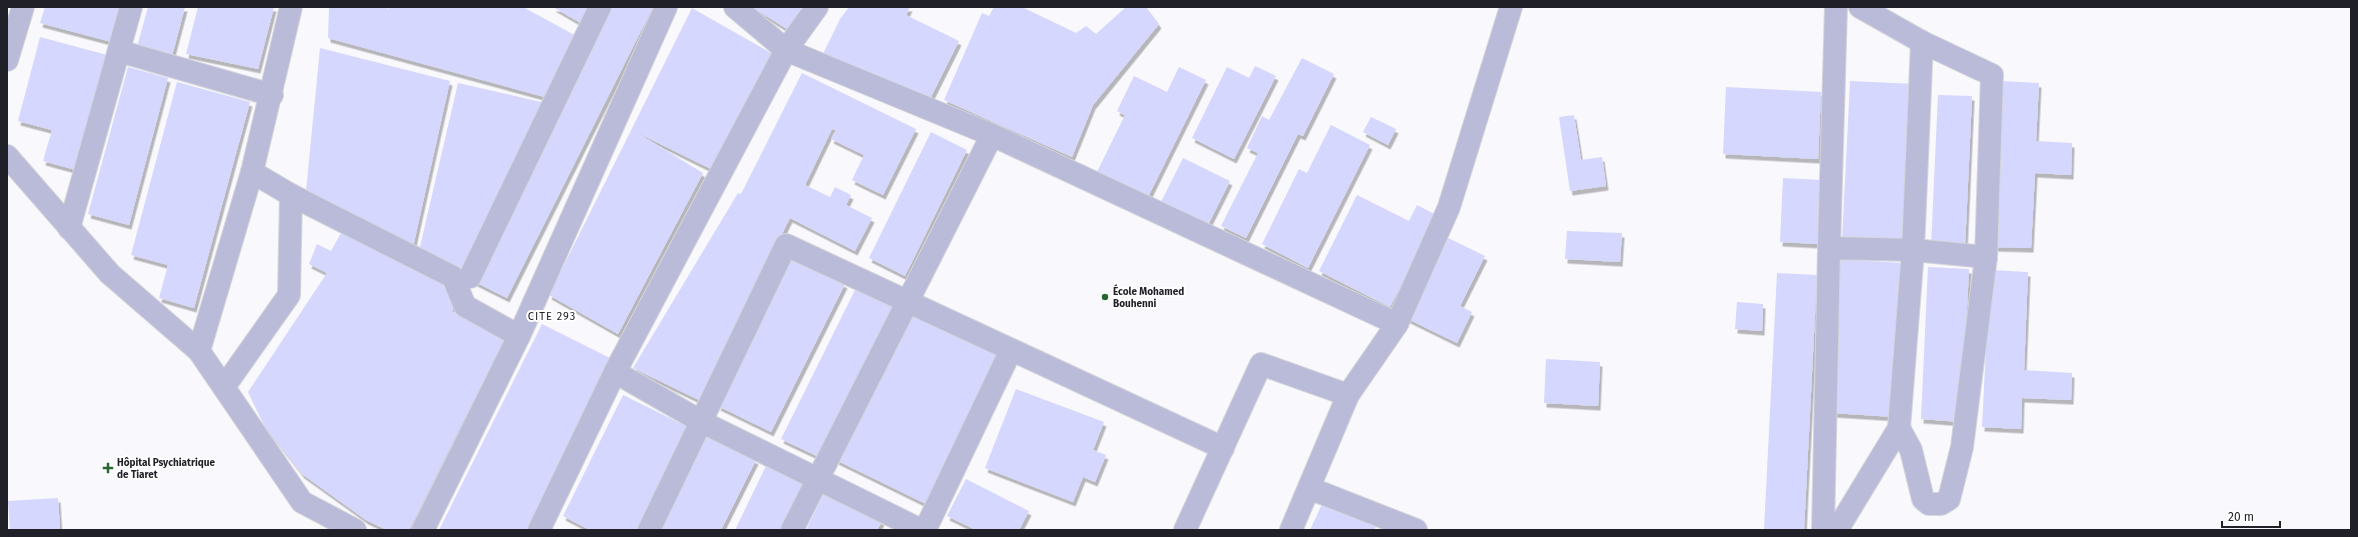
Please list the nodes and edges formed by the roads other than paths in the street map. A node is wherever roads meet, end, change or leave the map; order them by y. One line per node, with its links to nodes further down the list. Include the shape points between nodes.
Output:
1 (23, 7): 14 (street)
2 (131, 7): 13 (street)
3 (291, 7): 15 (street)
4 (600, 7): 24 (street)
5 (666, 7): 27 (street)
6 (735, 7): 12 (street)
7 (817, 7): 12 (street)
8 (1511, 7): 26 (street, via 1449,207)
9 (1836, 7): 21 (street)
10 (1860, 7): 11 (street)
11 (1922, 42): 22 (street); 23 (street, via 1992,75)
12 (786, 50): 16 (street); 30 (street)
13 (119, 52): 15 (street); 20 (street)
14 (7, 60)
15 (272, 94): 18 (street)
16 (992, 135): 25 (street); 26 (street)
17 (7, 156): 20 (street)
18 (252, 172): 19 (street); 29 (street)
19 (291, 195): 27 (street, via 453,277 465,306); 31 (street, via 289,296)
20 (69, 228): 29 (street, via 110,274)
21 (1830, 248): 22 (street); 48 (street)
22 (1914, 250): 23 (street); 34 (street)
23 (1986, 257): 34 (street, via 1962,447 1949,499 1941,504 1929,504 1923,499 1911,450)
24 (470, 278)
25 (908, 302): 28 (street); 33 (street, via 786,245); 36 (street)
26 (1397, 324): 32 (street)
27 (519, 336): 40 (street)
28 (1011, 350): 35 (street); 44 (street)
29 (199, 351): 31 (street)
30 (616, 372): 33 (street); 38 (street)
31 (224, 387): 39 (street, via 302,502)
32 (1348, 395): 35 (street, via 1261,364); 37 (street)
33 (702, 422): 36 (street); 41 (street)
34 (1899, 428): 49 (street)
35 (1223, 448): 45 (street)
36 (817, 478): 42 (street); 43 (street)
37 (1309, 488): 46 (street); 47 (street)
38 (544, 528)
39 (355, 530)
40 (423, 530)
41 (649, 530)
42 (792, 530)
43 (921, 530)
44 (925, 530)
45 (1185, 530)
46 (1291, 530)
47 (1416, 530)
48 (1823, 530)
49 (1837, 530)

